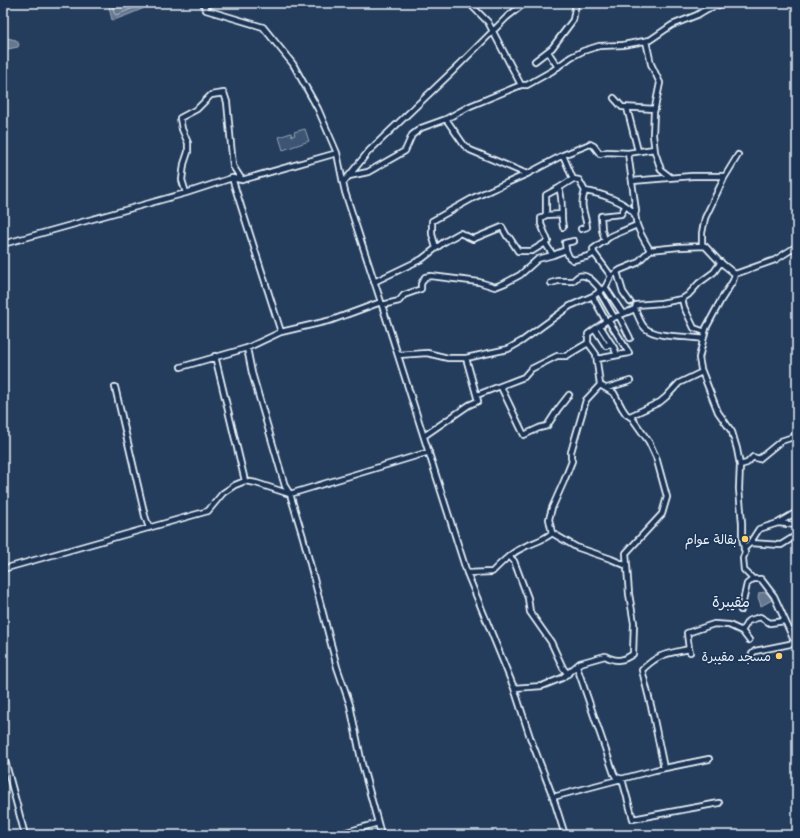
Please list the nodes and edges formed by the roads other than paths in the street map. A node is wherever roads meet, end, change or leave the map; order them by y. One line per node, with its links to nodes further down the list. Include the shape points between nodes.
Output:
1 (203, 3): 18 (street, via 206,10 263,27 293,64 318,109)
2 (472, 3): 6 (street)
3 (527, 3): 6 (street)
4 (576, 3): 8 (street, via 573,20)
5 (725, 3): 7 (street, via 672,25)
6 (492, 31): 11 (street); 23 (street, via 369,151)
7 (646, 41): 10 (street, via 599,46 571,57); 14 (street, via 651,64 660,83)
8 (548, 52): 9 (street); 10 (street)
9 (535, 61)
10 (558, 67): 11 (street, via 527,85)
11 (521, 85): 15 (street)
12 (614, 98): 13 (street, via 622,107)
13 (627, 108): 14 (street); 17 (street)
14 (655, 109): 16 (street)
15 (446, 119): 22 (street, via 470,150); 23 (street, via 420,128 412,135 405,151 394,158 368,172)
16 (654, 149): 17 (street); 25 (street, via 661,170)
17 (638, 151): 19 (street)
18 (337, 153): 28 (street); 30 (street)
19 (628, 153): 20 (street, via 600,154 590,144); 29 (street)
20 (563, 155): 22 (street); 27 (street)
21 (738, 155): 24 (street)
22 (527, 174): 47 (street, via 475,197 432,221)
23 (349, 176): 30 (street)
24 (725, 176): 25 (street); 45 (street, via 705,218)
25 (670, 177): 29 (street)
26 (232, 178): 28 (street); 33 (street); 69 (street)
27 (574, 179): 31 (street); 32 (street, via 579,180)
28 (242, 180): 33 (street, via 233,166 224,94 211,95 197,109 180,118 188,143 182,180)
29 (632, 180): 37 (street)
30 (344, 183): 56 (street)
31 (559, 188): 35 (street); 36 (street, via 546,195)
32 (585, 191): 34 (street, via 614,199); 40 (street, via 582,204 587,226)
33 (186, 193): 44 (street)
34 (626, 207): 37 (street); 42 (street, via 621,214 601,216)
35 (562, 214): 36 (street); 39 (street)
36 (546, 215): 43 (street, via 541,218 540,224 548,241)
37 (635, 215): 38 (street)
38 (637, 225): 42 (street); 49 (street)
39 (563, 227)
40 (581, 229)
41 (574, 241): 48 (street, via 565,243)
42 (605, 241): 50 (street, via 592,249)
43 (545, 243): 47 (street, via 532,251 518,251 502,227 474,239 460,233); 51 (street)
44 (3, 244)
45 (702, 246): 49 (street); 52 (street)
46 (797, 246): 54 (street, via 775,260)
47 (436, 248): 56 (street, via 422,259)
48 (566, 250): 50 (street, via 573,260); 51 (street)
49 (650, 250): 53 (street, via 637,263)
50 (594, 253): 55 (street)
51 (553, 255): 63 (street, via 538,259 520,275 495,287 479,282 431,276 425,278 421,289 404,295 399,300)
52 (720, 262): 54 (street); 61 (street, via 714,272)
53 (617, 272): 55 (street); 62 (street, via 623,292)
54 (734, 274): 70 (street, via 734,281)
55 (612, 276): 58 (street)
56 (374, 282): 63 (street)
57 (550, 283): 59 (street, via 573,281 584,276)
58 (605, 287): 59 (street); 65 (street)
59 (600, 291): 60 (street); 65 (street)
60 (593, 296): 66 (street); 79 (street, via 570,306 508,349)
61 (682, 299): 64 (street, via 640,304 636,305); 70 (street, via 694,328)
62 (630, 302)
63 (381, 303): 69 (street, via 332,320); 76 (street)
64 (635, 309): 65 (street); 72 (street, via 646,329 655,333)
65 (618, 316): 66 (street); 71 (street)
66 (607, 321): 67 (street); 78 (street, via 629,353)
67 (600, 326): 68 (street); 74 (street)
68 (595, 329): 73 (street, via 588,334); 74 (street, via 606,346)
69 (281, 332): 75 (street)
70 (705, 332): 72 (street)
71 (630, 338)
72 (703, 339): 82 (street, via 699,358)
73 (588, 343): 80 (street); 86 (street, via 566,356 556,356 531,369 524,377)
74 (611, 343): 78 (street)
75 (247, 348): 77 (street); 96 (street, via 262,408 285,486)
76 (398, 355): 79 (street, via 426,353 448,358); 92 (street)
77 (215, 356): 81 (street); 95 (street)
78 (617, 356): 80 (street)
79 (466, 358): 88 (street)
80 (597, 359): 84 (street)
81 (181, 367)
82 (702, 372): 90 (street, via 680,383 660,402); 94 (street, via 718,412 732,432)
83 (630, 381): 87 (street)
84 (600, 385): 87 (street); 101 (street, via 586,400 571,452 572,461 548,519)
85 (115, 387): 100 (street)
86 (501, 387): 88 (street); 89 (street, via 524,435 547,426)
87 (607, 388): 90 (street, via 614,393)
88 (477, 395): 92 (street, via 478,401)
89 (569, 395)
90 (630, 416): 106 (street, via 654,452 667,497 662,514 626,553)
91 (797, 434): 94 (street, via 793,438 781,441 760,459 753,457)
92 (424, 436): 93 (street)
93 (429, 452): 96 (street); 108 (street)
94 (740, 465): 104 (street, via 739,489)
95 (245, 481): 96 (street, via 256,482); 100 (street, via 223,493 208,511)
96 (290, 494): 125 (street, via 350,706)
97 (795, 513): 98 (street)
98 (778, 523): 99 (street); 103 (street, via 758,529)
99 (797, 525)
100 (149, 528): 107 (street)
101 (552, 533): 105 (street); 106 (street, via 576,547)
102 (797, 535): 103 (street, via 781,545)
103 (750, 543): 104 (street)
104 (744, 549): 109 (street, via 744,570)
105 (509, 556): 108 (street, via 492,572); 117 (street, via 514,561 528,598 530,612 551,642)
106 (627, 566): 116 (street, via 634,623 633,654 614,661 605,656 580,663)
107 (3, 569)
108 (467, 573): 118 (street)
109 (753, 579): 110 (street, via 747,584); 111 (street, via 761,579 774,596)
110 (741, 610)
111 (785, 621): 112 (street, via 770,623 760,617 748,621); 114 (street)
112 (742, 631): 113 (street); 121 (street, via 729,624 714,624 688,632 689,651 658,656 642,670)
113 (749, 640)
114 (796, 645): 115 (street, via 755,651)
115 (752, 654)
116 (577, 667): 117 (street); 122 (street, via 614,774)
117 (568, 674): 118 (street, via 542,686)
118 (514, 688): 123 (street)
119 (3, 754): 126 (street)
120 (709, 759): 121 (street)
121 (664, 768): 122 (street)
122 (622, 779): 123 (street); 124 (street, via 634,819)
123 (554, 797): 129 (street)
124 (719, 803)
125 (378, 822): 127 (street); 128 (street)
126 (26, 835)
127 (336, 835)
128 (382, 835)
129 (565, 835)

